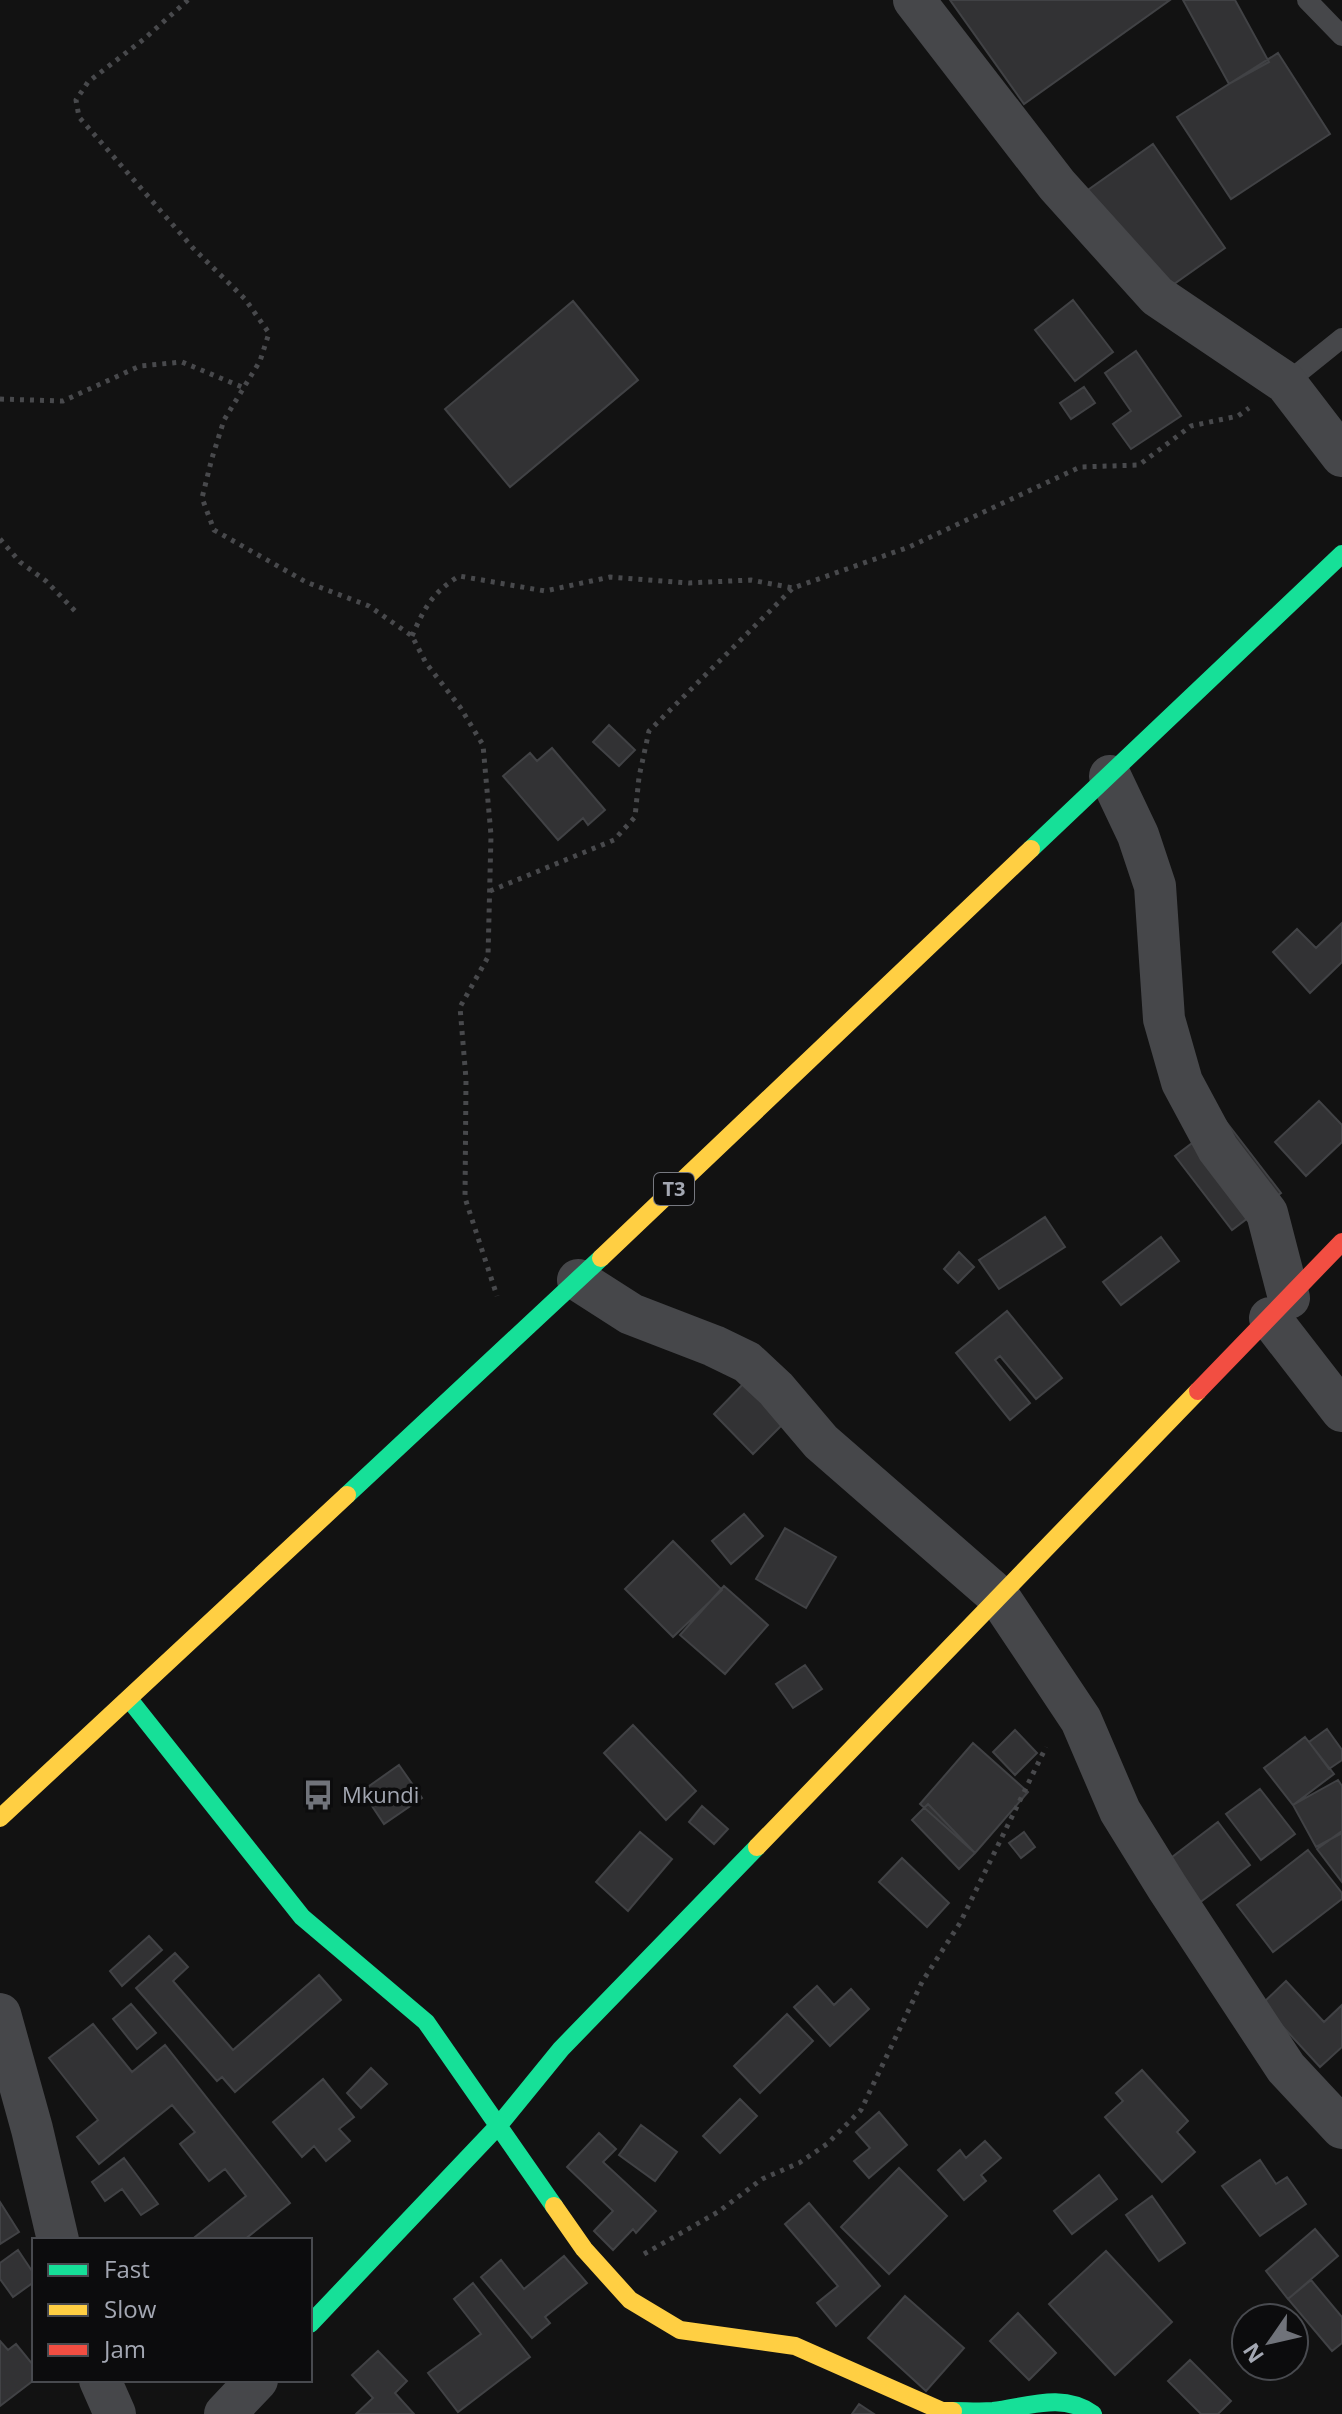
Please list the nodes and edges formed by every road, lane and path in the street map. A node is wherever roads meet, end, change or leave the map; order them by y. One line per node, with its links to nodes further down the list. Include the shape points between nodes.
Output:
1 (188, 0): 7 (path, via 88,82 76,100 79,117 193,248 245,299 269,333 260,361)
2 (914, 0): 6 (street, via 1057,185 1157,296)
3 (1307, 0): 4 (lane)
4 (1342, 36)
5 (1342, 338): 6 (lane)
6 (1286, 383): 9 (street); 12 (path, via 1238,416 1191,426 1139,465 1080,467 909,547)
7 (242, 387): 8 (path, via 182,362 140,366 63,401); 14 (path, via 224,420 202,498 214,530 306,582 369,606)
8 (0, 399)
9 (1342, 456)
10 (0, 539): 13 (path)
11 (1342, 554): 15 (main road, T3)
12 (793, 588): 14 (path, via 751,580 689,583 610,577 545,591 459,576 430,599); 16 (path, via 649,731 635,817 614,840)
13 (77, 613)
14 (412, 636): 16 (path, via 483,745)
15 (1110, 776): 18 (main road, T3); 19 (street, via 1155,886 1164,1019 1182,1082 1218,1149 1267,1213)
16 (490, 891): 20 (path, via 488,957 460,1007 466,1079 465,1198)
17 (1342, 1242): 19 (main road)
18 (578, 1280): 20 (main road, T3); 22 (street, via 631,1314 747,1362 821,1442)
19 (1279, 1308): 21 (street); 22 (main road)
20 (516, 1338): 24 (main road, T3)
21 (1342, 1411)
22 (999, 1597): 23 (street); 27 (main road, via 572,2037)
23 (1064, 1694): 28 (street, via 1081,1720 1120,1811 1167,1887 1286,2068); 30 (path, via 1046,1746 960,1923 922,1982 861,2110 799,2163 762,2179 718,2212)
24 (129, 1699): 25 (main road, T3); 27 (main road, via 302,1917 426,2022)
25 (0, 1818)
26 (0, 2014): 29 (street)
27 (499, 2125): 30 (main road); 31 (main road)
28 (1342, 2128)
29 (58, 2238)
30 (609, 2277): 36 (main road, via 630,2300 680,2330 795,2346 942,2411 990,2411 1050,2401 1079,2404)
31 (312, 2322)
32 (101, 2382): 34 (street)
33 (255, 2382): 35 (street)
34 (115, 2414)
35 (225, 2414)
36 (1093, 2414)

